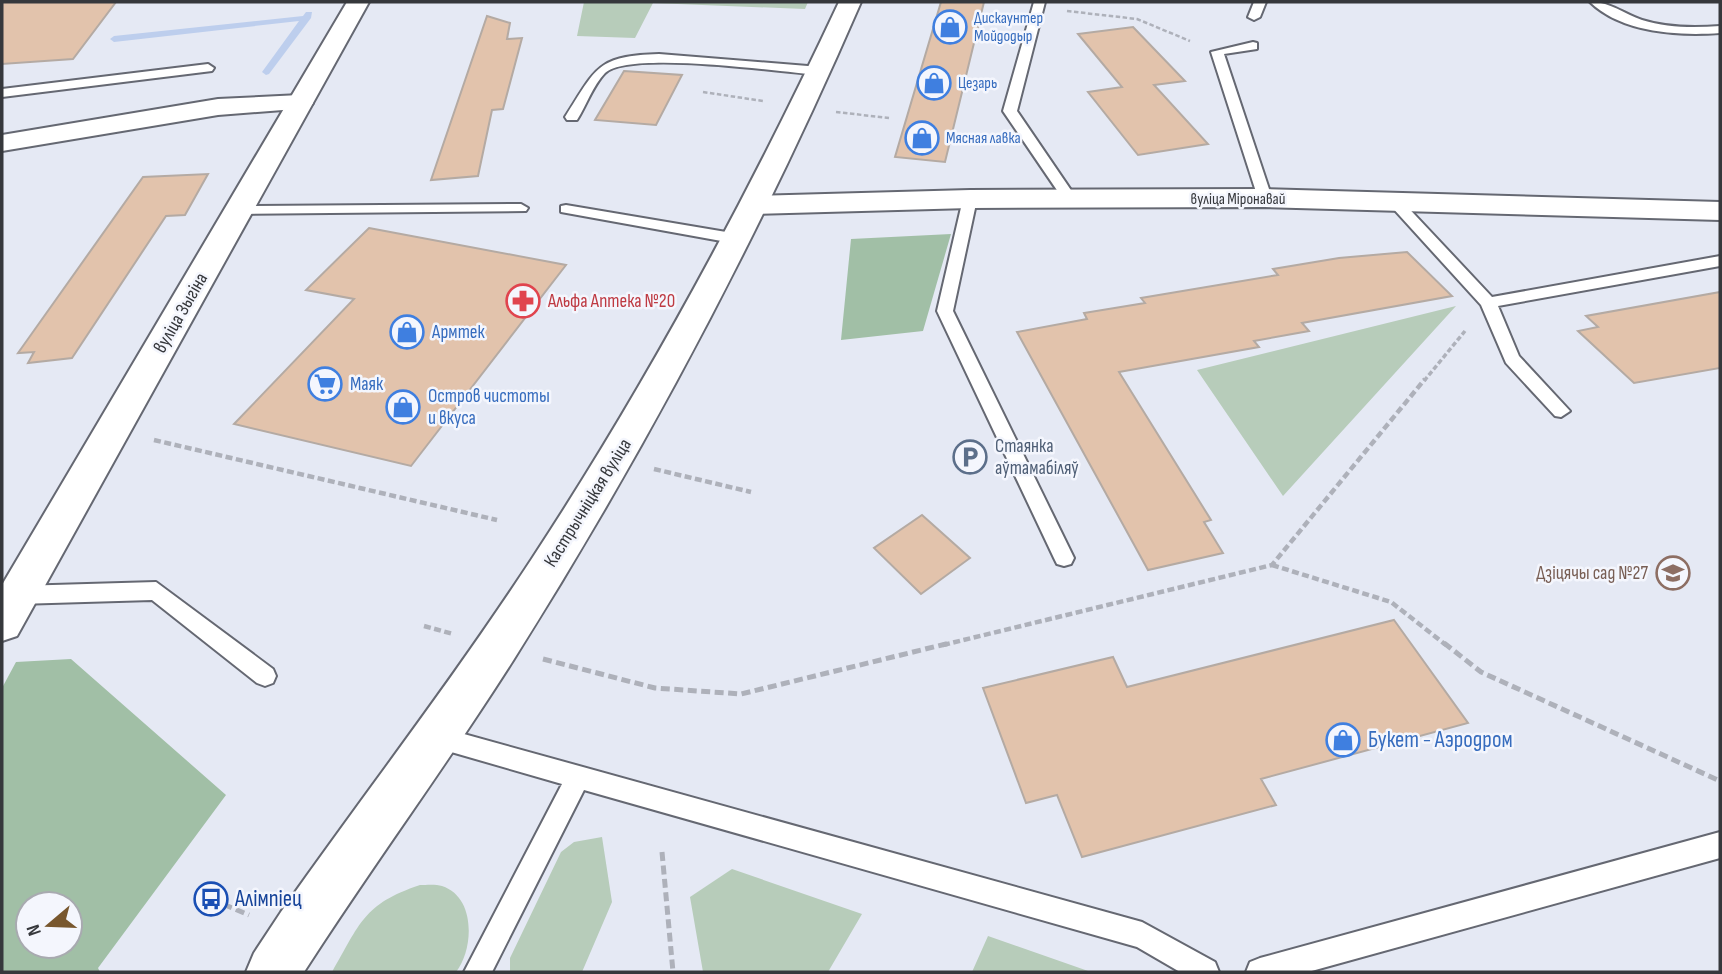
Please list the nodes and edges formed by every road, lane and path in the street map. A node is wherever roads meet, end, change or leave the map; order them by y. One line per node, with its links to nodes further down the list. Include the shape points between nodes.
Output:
1 (358, 2): 15 (street, вуліца Зыгіна)
2 (850, 2): 11 (street, Кастрычніцкая вуліца)
3 (1260, 2): 6 (lane)
4 (1596, 2): 7 (lane, via 1644,25 1681,31)
5 (1039, 5): 9 (path, via 1137,19); 22 (lane, via 1010,111)
6 (1254, 17)
7 (1720, 30)
8 (1253, 46): 9 (lane)
9 (1217, 52): 20 (lane)
10 (208, 68): 13 (lane)
11 (820, 71): 17 (lane, via 625,59 601,70); 24 (street, Кастрычніцкая вуліца)
12 (701, 92): 14 (path)
13 (2, 93)
14 (766, 102)
15 (300, 103): 19 (street, via 218,107); 27 (street, вуліца Зыгіна)
16 (835, 112): 18 (path)
17 (572, 117)
18 (889, 118)
19 (2, 143)
20 (1265, 198): 22 (street, вуліца Міронавай); 23 (street, вуліца Міронавай)
21 (970, 199): 22 (street, вуліца Міронавай); 24 (street, вуліца Міронавай); 37 (lane, via 946,311)
22 (1070, 199)
23 (1395, 202): 28 (street, вуліца Міронавай); 31 (lane)
24 (755, 205): 29 (street, Кастрычніцкая вуліца)
25 (521, 208): 27 (lane)
26 (566, 209): 29 (lane)
27 (241, 210): 39 (street, вуліца Зыгіна)
28 (1720, 211)
29 (738, 239): 34 (street, Кастрычніцкая вуліца)
30 (1720, 261): 31 (lane)
31 (1488, 303): 32 (lane, via 1512,359); 38 (path)
32 (1561, 411)
33 (148, 438): 36 (path)
34 (616, 459): 35 (path); 43 (street, Кастрычніцкая вуліца, via 498,647)
35 (751, 492)
36 (497, 520)
37 (1064, 558)
38 (1272, 565): 42 (path, via 741,694); 45 (path, via 1391,602 1481,672)
39 (18, 595): 40 (street, вуліца Зыгіна); 41 (lane, via 156,591)
40 (2, 623)
41 (265, 676)
42 (655, 688)
43 (434, 736): 44 (lane); 48 (street, Кастрычніцкая вуліца)
44 (578, 777): 49 (lane); 51 (lane, via 1142,935)
45 (1720, 781)
46 (1720, 845): 52 (lane)
47 (662, 852): 50 (path)
48 (273, 972)
49 (478, 972)
50 (673, 972)
51 (1205, 972)
52 (1260, 972)

